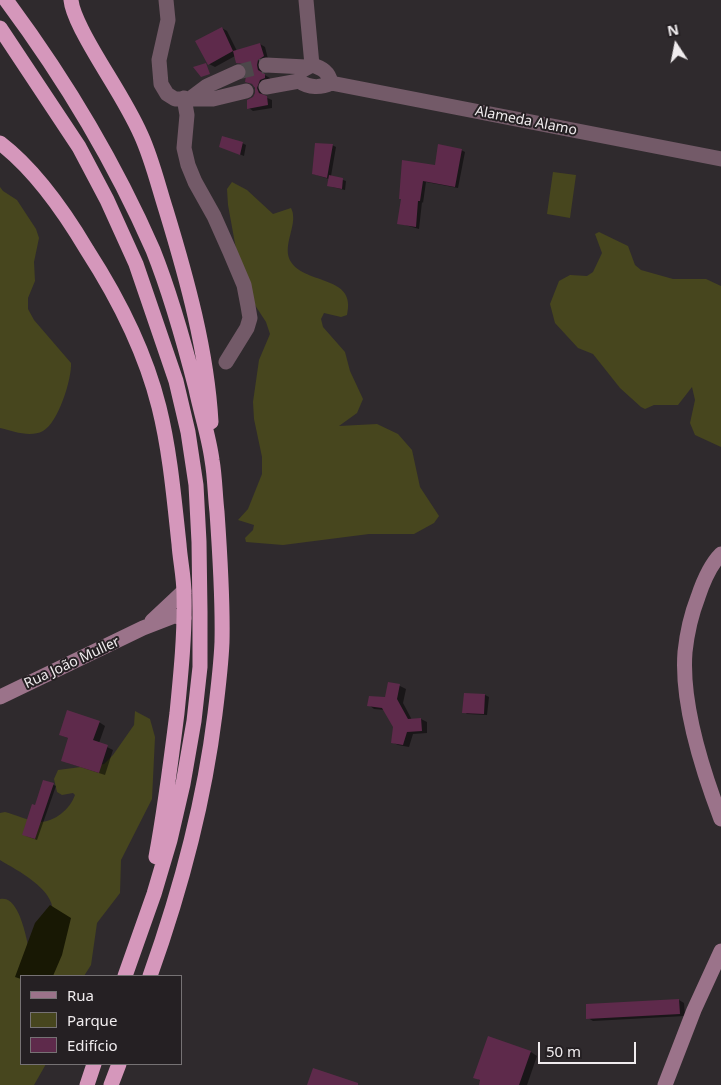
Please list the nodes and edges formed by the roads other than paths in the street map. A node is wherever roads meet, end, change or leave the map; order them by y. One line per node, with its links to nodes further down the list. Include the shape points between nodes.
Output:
1 (6, 0): 16 (highway, via 80,107 109,158 149,243 186,349)
2 (71, 0): 16 (highway, via 89,43 141,134 156,174 176,241 203,356 210,398)
3 (166, 0): 12 (street, via 168,20 159,60 160,79 167,94 175,99)
4 (306, 0): 7 (street)
5 (0, 28): 23 (highway, via 74,140 107,200 142,281 176,381 188,432 196,485 199,542 200,667 183,784)
6 (266, 65): 7 (street, Alameda Alamo)
7 (306, 71): 9 (street, via 321,68); 9 (street, Alameda Alamo, via 309,86); 10 (street, Alameda Alamo)
8 (238, 72): 12 (street)
9 (331, 83): 14 (street, Alameda Alamo)
10 (266, 87)
11 (246, 91): 12 (street, via 213,99)
12 (188, 98): 15 (street, via 184,148 188,165 244,285 250,318)
13 (0, 143): 18 (highway, via 31,173 78,236 116,297 136,341 159,406 174,495)
14 (721, 159)
15 (226, 362)
16 (212, 459): 26 (highway, via 220,551 222,644 211,747 186,862)
17 (721, 554): 22 (street, via 703,581 690,620 685,654 690,712 705,773)
18 (184, 591): 19 (highway); 20 (street)
19 (184, 618): 20 (street, via 174,616); 23 (highway, via 174,734 154,872)
20 (143, 628): 21 (street, Rua João Muller)
21 (0, 697)
22 (721, 819)
23 (154, 894): 25 (highway)
24 (721, 951): 31 (street)
25 (125, 975)
26 (150, 975)
27 (94, 1065): 29 (highway)
28 (119, 1065): 30 (highway)
29 (87, 1085)
30 (111, 1085)
31 (665, 1085)

